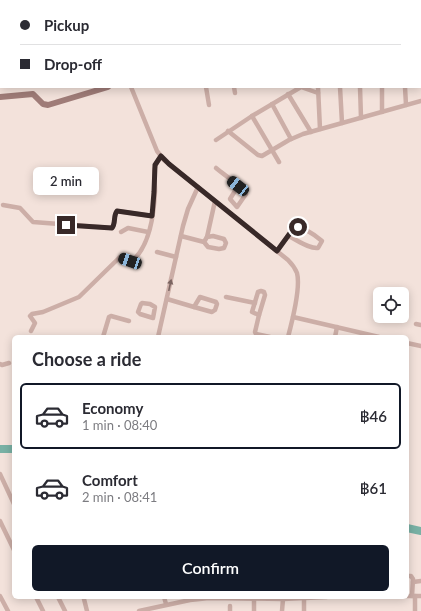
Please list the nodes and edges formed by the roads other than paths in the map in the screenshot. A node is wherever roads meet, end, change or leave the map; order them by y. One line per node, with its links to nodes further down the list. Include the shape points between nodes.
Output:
1 (421, 17): 2 (street)
2 (421, 22)
3 (105, 88): 17 (street, via 48,106 33,94)
4 (131, 88): 32 (street)
5 (206, 88): 20 (street)
6 (234, 88): 14 (street)
7 (299, 88): 16 (street)
8 (304, 88): 15 (street)
9 (318, 88): 15 (street)
10 (340, 88): 25 (street)
11 (360, 88): 24 (street)
12 (382, 88): 22 (street)
13 (405, 88): 21 (street)
14 (235, 93)
15 (318, 93): 26 (street)
16 (288, 94): 19 (street); 28 (street)
17 (0, 97)
18 (421, 101): 21 (street)
19 (272, 104): 23 (street); 29 (street)
20 (209, 105)
21 (406, 105): 22 (street)
22 (382, 112): 24 (street)
23 (252, 116): 27 (street); 31 (street)
24 (361, 118): 25 (street)
25 (342, 123): 26 (street)
26 (320, 129): 28 (street)
27 (228, 131): 30 (street); 31 (street, via 260,156)
28 (311, 132): 29 (street)
29 (291, 139): 31 (street)
30 (216, 140)
31 (272, 150): 33 (street)
32 (161, 156): 36 (street); 41 (street, via 155,165)
33 (279, 162)
34 (216, 168): 35 (street)
35 (238, 186): 39 (street, via 230,199); 39 (street, via 246,194)
36 (198, 187): 37 (street); 44 (street, via 188,209)
37 (214, 201): 40 (street); 46 (street)
38 (3, 205): 41 (street, via 20,208 33,222 84,226 112,228 117,211)
39 (237, 207): 40 (street)
40 (232, 214): 48 (street)
41 (152, 216): 43 (street)
42 (120, 232): 43 (street, via 128,228)
43 (148, 232): 61 (street, via 141,250 132,261 120,257 79,297 32,314 30,316 35,323)
44 (181, 236): 47 (street); 50 (street)
45 (288, 236): 45 (street, via 298,227 322,241 315,249); 48 (street)
46 (207, 237): 47 (street); 47 (street, via 224,238 225,246 222,249 208,247)
47 (204, 242)
48 (277, 251): 56 (street, via 288,260 296,272)
49 (157, 252): 50 (street)
50 (176, 257): 52 (street, one-way to 50)
51 (226, 297): 53 (street)
52 (167, 300): 54 (street); 59 (street)
53 (255, 303): 55 (street, via 252,312); 55 (street, via 258,292 264,292)
54 (194, 307): 54 (street, via 212,312 217,304 200,297)
55 (260, 315): 64 (street, via 255,332)
56 (294, 317): 60 (street); 65 (street)
57 (154, 318): 59 (street)
58 (129, 321): 62 (street, via 109,317)
59 (162, 321): 63 (street)
60 (337, 327): 66 (street); 67 (street)
61 (31, 331)
62 (104, 335)
63 (158, 335)
64 (261, 335)
65 (289, 335)
66 (335, 335)
67 (371, 335)
68 (409, 343): 69 (street)
69 (421, 346)
70 (9, 363): 71 (street)
71 (0, 364)
72 (0, 474): 73 (street)
73 (12, 500)
74 (0, 521): 75 (street)
75 (6, 533): 76 (street); 77 (street)
76 (0, 536)
77 (12, 546)
78 (409, 577): 80 (street)
79 (421, 581): 80 (street)
80 (413, 582): 83 (street)
81 (0, 596): 94 (street)
82 (421, 596): 83 (street)
83 (412, 598): 92 (street); 102 (street)
84 (37, 599): 95 (street)
85 (59, 599): 96 (street)
86 (84, 599): 97 (street)
87 (165, 599): 93 (street)
88 (200, 599): 93 (street)
89 (254, 599): 90 (street); 99 (street)
90 (283, 599): 100 (street)
91 (304, 599): 101 (street)
92 (421, 602)
93 (166, 604): 98 (street)
94 (8, 611)
95 (43, 611)
96 (65, 611)
97 (88, 611)
98 (139, 611)
99 (254, 611)
100 (282, 611)
101 (304, 611)
102 (415, 611)

